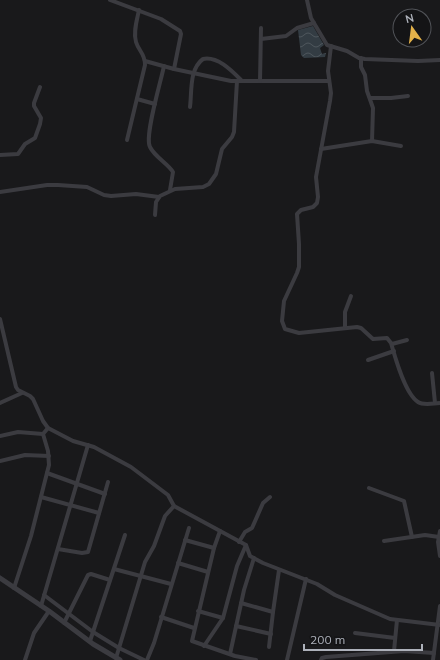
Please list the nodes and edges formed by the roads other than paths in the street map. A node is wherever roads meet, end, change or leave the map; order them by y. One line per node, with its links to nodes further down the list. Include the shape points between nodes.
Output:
1 (110, 0): 3 (street)
2 (307, 0): 4 (street)
3 (138, 10): 10 (street, via 135,34); 12 (street, via 180,30)
4 (314, 23): 6 (street, via 297,28 286,36); 7 (street, via 326,44)
5 (262, 28): 6 (street)
6 (261, 39): 15 (street)
7 (331, 46): 8 (street); 16 (street)
8 (361, 58): 9 (street); 19 (street)
9 (440, 60)
10 (145, 61): 11 (street); 20 (street)
11 (164, 66): 12 (street); 21 (street)
12 (174, 69): 13 (street)
13 (193, 73): 14 (street); 14 (street, via 200,61 211,58 230,70); 22 (street)
14 (239, 81): 15 (street); 28 (street, via 234,132 222,149 213,179 203,187)
15 (260, 81): 16 (street)
16 (329, 81): 26 (street, via 331,93)
17 (40, 87): 27 (street, via 34,103 41,118 35,138 25,144 18,154)
18 (408, 96): 19 (street)
19 (370, 98): 24 (street, via 373,108)
20 (137, 99): 21 (street); 23 (street)
21 (155, 104): 28 (street, via 148,143 173,172)
22 (190, 107)
23 (127, 140)
24 (372, 141): 25 (street); 26 (street)
25 (401, 146)
26 (321, 149): 34 (street, via 316,177 318,202 316,206 301,210 297,214 299,266 284,301 282,321 285,328 299,332)
27 (0, 155)
28 (170, 190): 30 (street)
29 (0, 192): 30 (street, via 58,185 87,188 111,196 136,194)
30 (159, 197): 31 (street)
31 (155, 215)
32 (351, 296): 34 (street, via 345,312)
33 (0, 319): 40 (street, via 13,378 16,387)
34 (345, 327): 36 (street, via 361,328 373,339 387,338)
35 (407, 340): 36 (street)
36 (392, 344): 37 (street)
37 (394, 352): 38 (street); 42 (street, via 404,380 415,399 423,404)
38 (368, 360)
39 (432, 374): 42 (street)
40 (22, 393): 41 (street); 43 (street, via 33,399)
41 (0, 403)
42 (438, 403)
43 (48, 428): 44 (street); 46 (street, via 73,441)
44 (43, 434): 45 (street, via 24,432); 47 (street)
45 (0, 436)
46 (88, 445): 51 (street); 57 (street, via 140,473 168,495)
47 (49, 456): 48 (street, via 25,455); 49 (street)
48 (0, 461)
49 (47, 473): 51 (street); 54 (street)
50 (108, 482): 53 (street)
51 (76, 483): 53 (street); 56 (street)
52 (369, 488): 63 (street, via 404,501)
53 (105, 494): 58 (street)
54 (42, 497): 56 (street); 81 (street)
55 (270, 497): 66 (street, via 263,503 252,528 245,532)
56 (70, 505): 58 (street); 69 (street)
57 (174, 506): 60 (street); 76 (street, via 164,516)
58 (99, 513): 69 (street, via 88,552)
59 (189, 528): 64 (street)
60 (220, 531): 66 (street); 68 (street)
61 (440, 534): 63 (street); 70 (street)
62 (125, 535): 73 (street)
63 (412, 537): 65 (street)
64 (185, 540): 68 (street); 72 (street)
65 (384, 541)
66 (239, 542): 67 (street)
67 (246, 545): 71 (street, via 249,554); 91 (street, via 237,566)
68 (214, 548): 75 (street)
69 (58, 549): 82 (street)
70 (440, 556)
71 (254, 558): 74 (street); 83 (street)
72 (178, 563): 75 (street); 80 (street)
73 (114, 569): 76 (street); 79 (street)
74 (279, 570): 78 (street); 88 (street)
75 (208, 572): 87 (street)
76 (141, 576): 80 (street); 105 (street)
77 (0, 579): 81 (street)
78 (306, 579): 92 (street, via 335,595); 116 (street)
79 (110, 580): 89 (street, via 88,575); 97 (street)
80 (171, 584): 90 (street)
81 (14, 588): 84 (street)
82 (44, 595): 84 (street); 89 (street)
83 (241, 603): 88 (street); 95 (street)
84 (41, 606): 86 (street)
85 (440, 606): 94 (street)
86 (49, 611): 93 (street); 112 (street, via 34,633)
87 (198, 611): 91 (street); 96 (street)
88 (273, 612): 99 (street)
89 (68, 615): 93 (street); 97 (street)
90 (161, 617): 96 (street); 114 (street)
91 (223, 618): 102 (street)
92 (397, 620): 94 (street); 100 (street)
93 (64, 623): 101 (street)
94 (439, 624): 104 (street)
95 (236, 626): 99 (street); 108 (street)
96 (194, 628): 102 (street, via 192,641)
97 (93, 632): 101 (street); 105 (street)
98 (356, 633): 100 (street)
99 (270, 634): 103 (street)
100 (395, 638): 106 (street)
101 (90, 642): 110 (street)
102 (204, 646): 108 (street)
103 (270, 647)
104 (438, 647): 107 (street)
105 (119, 648): 110 (street); 113 (street)
106 (394, 651): 107 (street); 109 (street)
107 (434, 653): 118 (street)
108 (230, 654): 111 (street)
109 (338, 658): 117 (street, via 323,657)
110 (118, 659)
111 (244, 659): 115 (street)
112 (25, 660)
113 (144, 660)
114 (147, 660)
115 (256, 660)
116 (287, 660)
117 (321, 660)
118 (433, 660)

